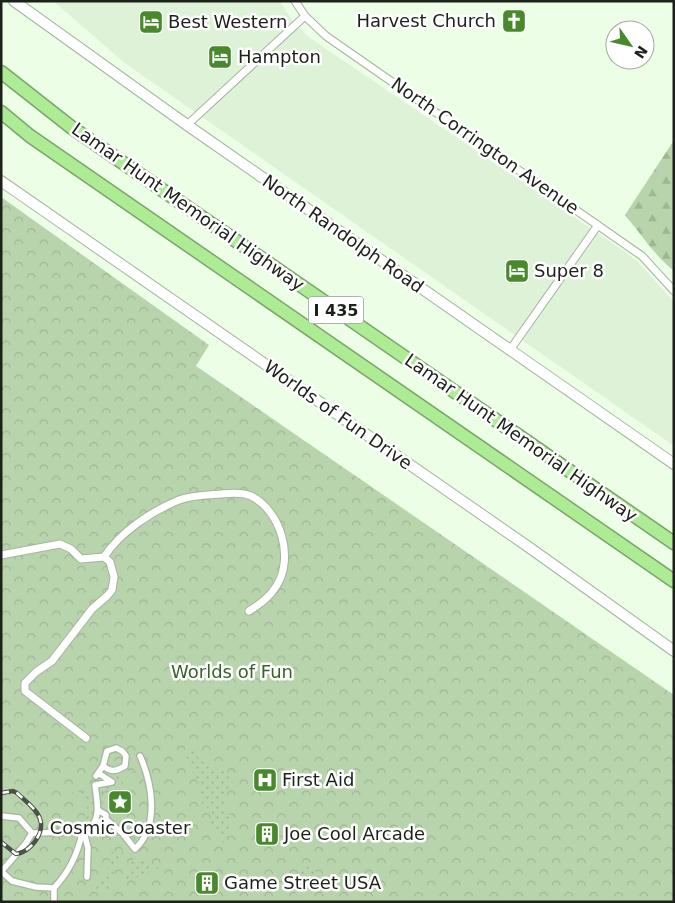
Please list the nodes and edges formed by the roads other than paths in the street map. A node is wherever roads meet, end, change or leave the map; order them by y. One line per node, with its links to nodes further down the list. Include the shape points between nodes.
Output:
1 (14, 1): 6 (main road, North Randolph Road)
2 (295, 1): 3 (street, North Corrington Avenue)
3 (305, 16): 6 (street); 8 (street, North Corrington Avenue, via 326,36)
4 (1, 72): 12 (highway, Lamar Hunt Memorial Highway / I 435, via 71,127)
5 (1, 112): 15 (highway, Lamar Hunt Memorial Highway / I 435, via 38,141)
6 (187, 125): 10 (main road, North Randolph Road)
7 (1, 181): 17 (main road, Worlds of Fun Drive)
8 (598, 224): 9 (street, North Corrington Avenue, via 642,256); 10 (street)
9 (674, 291)
10 (510, 350): 11 (main road, North Randolph Road)
11 (674, 464)
12 (674, 543)
13 (1, 555): 14 (street, via 60,544 81,558)
14 (104, 556): 16 (street, via 128,531 180,500 233,493 250,496 262,504 279,525 284,562 281,577 272,592); 18 (street, via 110,562 114,577 112,590 92,608 52,661 25,683 25,691)
15 (674, 581)
16 (249, 611)
17 (674, 651)
18 (86, 738)
19 (140, 756): 23 (street, via 152,807 140,845 135,849)
20 (103, 766): 20 (street, via 104,755 111,748 122,751 126,756 125,766 116,771); 21 (street, via 96,779)
21 (98, 810): 23 (street, via 106,815); 24 (street)
22 (1, 816): 26 (street, via 19,818)
23 (107, 820): 24 (street)
24 (95, 822): 25 (street)
25 (83, 832): 26 (street); 28 (street, via 88,848); 29 (street, via 68,870)
26 (32, 833): 27 (street)
27 (2, 872): 29 (street, via 12,881)
28 (87, 877)
29 (54, 888): 30 (street)
30 (54, 902)

